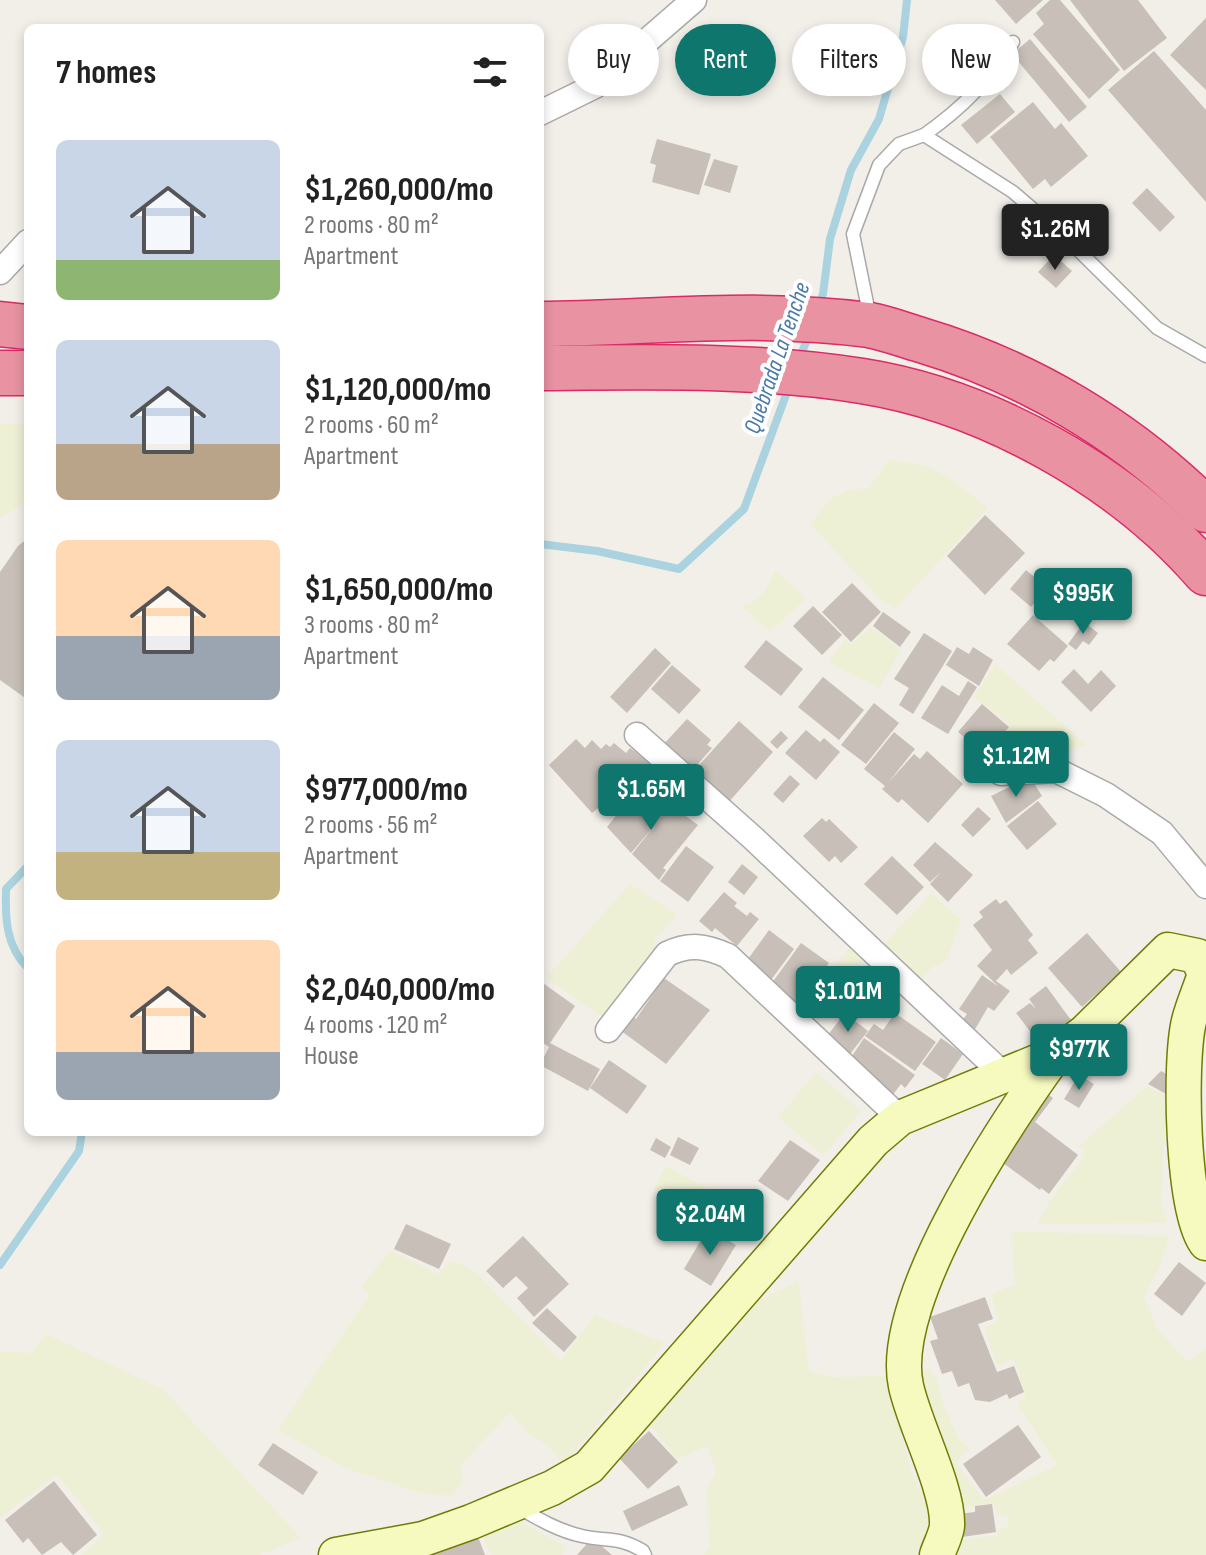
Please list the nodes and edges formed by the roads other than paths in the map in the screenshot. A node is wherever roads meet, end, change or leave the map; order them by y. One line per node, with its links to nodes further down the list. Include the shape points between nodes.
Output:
1 (694, 0): 3 (street, via 595,86)
2 (972, 96): 4 (lane)
3 (544, 111)
4 (924, 135): 9 (lane, via 899,144 879,165 853,234); 11 (lane, via 1013,192 1157,328)
5 (24, 246): 6 (street)
6 (0, 272)
7 (0, 324): 10 (highway)
8 (544, 324): 9 (highway, via 699,317)
9 (871, 326): 13 (highway, via 954,350 1033,384 1107,427)
10 (24, 327)
11 (1206, 356)
12 (544, 368): 14 (highway, via 728,369 863,381 952,405 1075,463 1138,507)
13 (1206, 510)
14 (1206, 573)
15 (637, 735): 21 (street)
16 (1001, 773): 17 (street, via 1056,770 1106,795 1162,833)
17 (1206, 886)
18 (1202, 946): 20 (street, via 1168,950); 23 (street, via 1205,974 1188,1023 1184,1101 1189,1190)
19 (608, 1030): 22 (street, via 667,954 680,948 711,948 728,956)
20 (1056, 1054): 21 (street); 27 (street, via 1010,1117 970,1188 924,1278 904,1345 905,1384 943,1499 947,1527)
21 (1004, 1075): 22 (street)
22 (900, 1118): 24 (street, via 873,1141 589,1467)
23 (1206, 1243)
24 (512, 1503): 25 (street, via 423,1539); 26 (lane, via 583,1536 625,1540)
25 (336, 1555)
26 (645, 1555)
27 (937, 1555)

